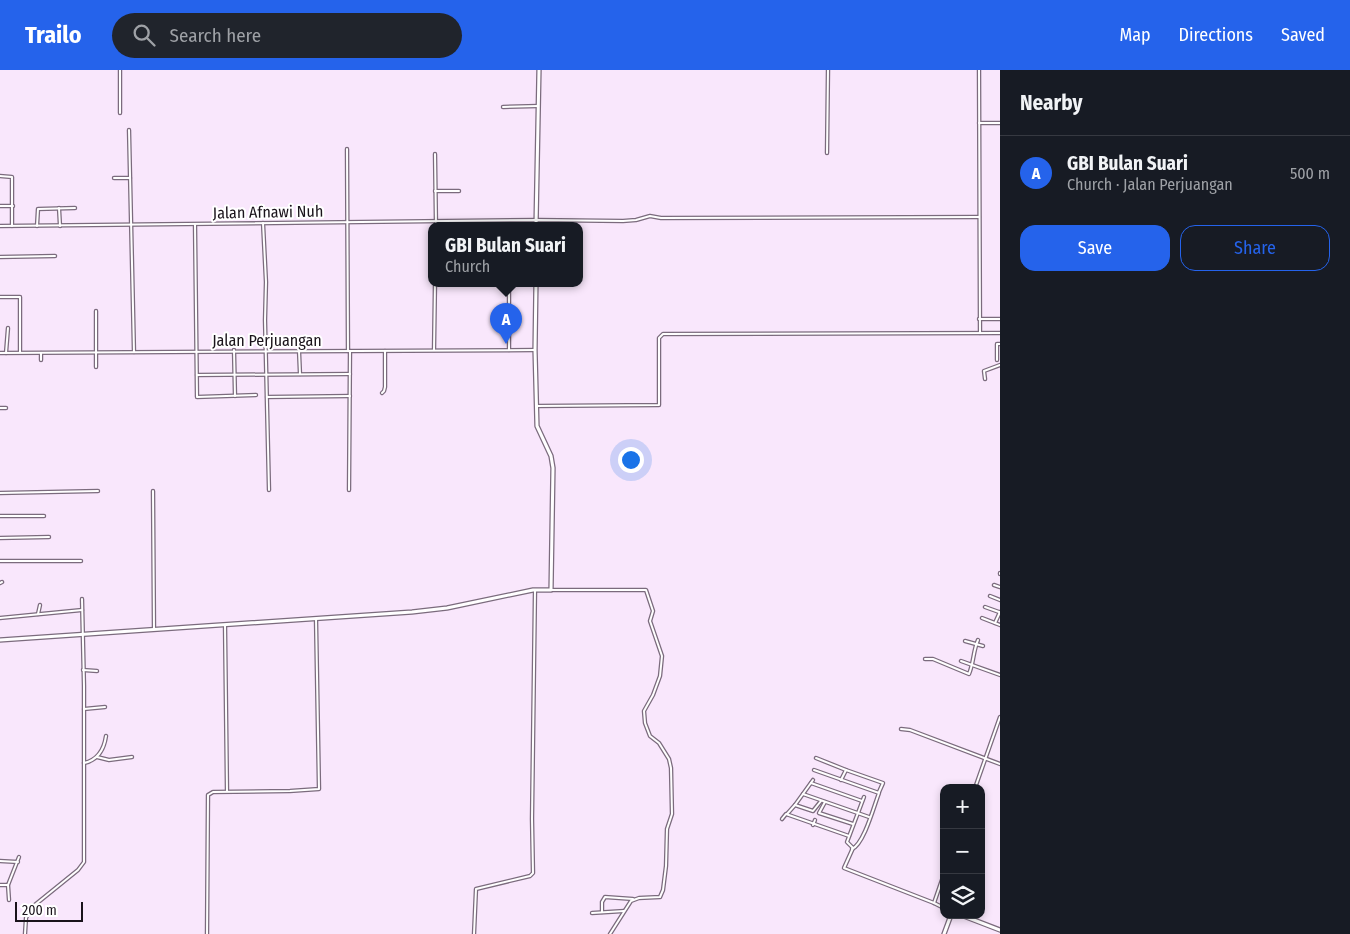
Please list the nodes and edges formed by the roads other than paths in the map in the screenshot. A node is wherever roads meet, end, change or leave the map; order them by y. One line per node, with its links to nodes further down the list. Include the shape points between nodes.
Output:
1 (120, 70): 7 (street)
2 (539, 70): 5 (street)
3 (828, 70): 12 (street)
4 (979, 70): 8 (street)
5 (538, 106): 6 (street); 24 (street)
6 (503, 107)
7 (120, 113)
8 (979, 123): 9 (street); 23 (street)
9 (1000, 123)
10 (129, 130): 16 (street)
11 (347, 149): 26 (street)
12 (827, 153)
13 (435, 154): 17 (street)
14 (0, 176): 20 (street, via 12,176)
15 (114, 178): 16 (street)
16 (130, 178): 30 (street)
17 (435, 191): 18 (street); 27 (street)
18 (459, 191)
19 (0, 206): 20 (street)
20 (12, 206): 32 (street)
21 (59, 208): 22 (street); 33 (street, via 38,209); 34 (street)
22 (75, 208)
23 (979, 217): 24 (street, Jalan Afnawi Nuh, via 650,216 623,221); 42 (street)
24 (536, 220): 25 (street, Jalan Afnawi Nuh)
25 (509, 221): 27 (street, Jalan Afnawi Nuh)
26 (347, 222): 27 (street, Jalan Afnawi Nuh); 28 (street, Jalan Afnawi Nuh); 55 (street)
27 (436, 222)
28 (263, 223): 29 (street, Jalan Afnawi Nuh); 54 (street)
29 (195, 224): 30 (street, Jalan Afnawi Nuh); 53 (street)
30 (130, 225): 34 (street, Jalan Afnawi Nuh); 58 (street)
31 (0, 226): 32 (street, Jalan Afnawi Nuh)
32 (12, 226): 33 (street, Jalan Afnawi Nuh)
33 (37, 226): 34 (street, Jalan Afnawi Nuh)
34 (60, 226)
35 (55, 256): 36 (street)
36 (0, 257)
37 (435, 287): 50 (street)
38 (509, 287): 51 (street)
39 (536, 287): 52 (street)
40 (0, 297): 61 (street, via 20,297)
41 (96, 312): 57 (street)
42 (979, 319): 43 (street); 45 (street)
43 (1000, 319)
44 (8, 328): 60 (street)
45 (980, 332): 46 (street); 78 (street, via 662,334 659,338 658,405)
46 (1000, 333)
47 (1000, 344): 64 (street, via 997,344)
48 (234, 350): 53 (street, Jalan Perjuangan); 54 (street, Jalan Perjuangan); 71 (street)
49 (299, 350): 54 (street, Jalan Perjuangan); 55 (street, Jalan Perjuangan); 68 (street)
50 (434, 350): 51 (street, Jalan Perjuangan); 56 (street, Jalan Perjuangan)
51 (509, 350): 52 (street, Jalan Perjuangan)
52 (534, 350): 78 (street)
53 (197, 351): 58 (street, Jalan Perjuangan); 70 (street)
54 (267, 351): 67 (street)
55 (349, 351): 56 (street, Jalan Perjuangan); 69 (street)
56 (385, 351): 73 (street)
57 (96, 352): 58 (street, Jalan Perjuangan); 62 (street, Jalan Perjuangan); 66 (street)
58 (134, 352)
59 (0, 353): 60 (street, Jalan Perjuangan)
60 (6, 353): 61 (street, Jalan Perjuangan)
61 (20, 353): 62 (street, Jalan Perjuangan)
62 (41, 353): 63 (street)
63 (41, 360)
64 (997, 360)
65 (1000, 365): 72 (street, via 984,371)
66 (96, 367)
67 (267, 374): 68 (street); 71 (street); 77 (street)
68 (300, 374): 69 (street)
69 (350, 374): 76 (street)
70 (197, 375): 71 (street); 75 (street, via 197,396)
71 (234, 375): 75 (street)
72 (985, 379)
73 (382, 393)
74 (256, 395): 75 (street)
75 (235, 396)
76 (350, 396): 77 (street); 82 (street)
77 (267, 397): 81 (street)
78 (537, 406): 95 (street, via 537,428 551,456 553,468)
79 (0, 408): 80 (street)
80 (6, 408)
81 (269, 490)
82 (349, 490)
83 (98, 491): 85 (street)
84 (153, 491): 110 (street)
85 (0, 493)
86 (0, 516): 87 (street)
87 (44, 516)
88 (49, 537): 89 (street)
89 (0, 538)
90 (81, 560): 91 (street)
91 (0, 561)
92 (994, 585): 93 (street)
93 (1000, 588)
94 (535, 590): 95 (street); 106 (street, via 447,608); 177 (street, via 533,874 476,889)
95 (551, 590): 166 (street, via 646,590 652,608 650,620 662,657 660,676 644,715 650,736 659,743 672,768 672,814 666,829 666,866 661,896)
96 (990, 596): 98 (street)
97 (82, 599): 101 (street)
98 (1000, 600)
99 (40, 605): 103 (street)
100 (985, 607): 102 (street)
101 (82, 610): 103 (street); 111 (street)
102 (1000, 612): 107 (street)
103 (38, 614): 104 (street)
104 (0, 618)
105 (982, 618): 107 (street)
106 (316, 619): 108 (street); 140 (street, via 319,789)
107 (995, 623): 109 (street)
108 (225, 625): 110 (street); 140 (street)
109 (1000, 625)
110 (154, 630): 111 (street)
111 (82, 635): 112 (street); 120 (street)
112 (0, 640)
113 (978, 640): 115 (street)
114 (965, 641): 115 (street)
115 (976, 644): 116 (street); 119 (street)
116 (983, 646)
117 (925, 658): 119 (street, via 969,674)
118 (961, 661): 119 (street)
119 (973, 665): 122 (street)
120 (83, 670): 121 (street); 124 (street)
121 (97, 671)
122 (1000, 675)
123 (105, 707): 124 (street)
124 (84, 709): 132 (street)
125 (1000, 717): 131 (street)
126 (901, 729): 131 (street)
127 (106, 736): 128 (street)
128 (97, 757): 129 (street, via 108,760); 132 (street)
129 (132, 757)
130 (816, 758): 135 (street)
131 (984, 759): 133 (street); 139 (street)
132 (84, 763): 175 (street, via 84,864 31,908 26,918)
133 (1000, 764)
134 (814, 770): 137 (street)
135 (846, 770): 137 (street); 141 (street, via 883,783)
136 (813, 780): 138 (street)
137 (841, 780): 141 (street)
138 (810, 783): 142 (street); 145 (street)
139 (976, 784)
140 (227, 791): 176 (street, via 212,792 207,796)
141 (879, 793): 152 (street)
142 (803, 794): 144 (street); 147 (street)
143 (864, 797): 145 (street)
144 (821, 801): 146 (street); 147 (street, via 813,811)
145 (862, 801): 149 (street)
146 (825, 802): 148 (street); 149 (street)
147 (795, 805): 150 (street)
148 (820, 813): 151 (street); 155 (street)
149 (858, 813): 152 (street); 155 (street)
150 (786, 814): 153 (street); 156 (street)
151 (816, 817)
152 (869, 817): 158 (street, via 857,847)
153 (782, 819)
154 (815, 820): 156 (street)
155 (853, 824): 157 (street)
156 (812, 825): 157 (street)
157 (849, 836): 158 (street, via 847,842 853,846)
158 (852, 849): 167 (street, via 844,866 847,870)
159 (19, 857): 161 (street)
160 (0, 861): 161 (street)
161 (18, 862): 163 (street)
162 (0, 885): 163 (street)
163 (8, 885): 165 (street)
164 (940, 886): 167 (street)
165 (9, 900)
166 (633, 900): 169 (street); 170 (street, via 605,898)
167 (934, 903): 168 (street)
168 (940, 906)
169 (624, 911): 170 (street); 178 (street)
170 (602, 912): 171 (street)
171 (592, 913)
172 (950, 919): 179 (street)
173 (972, 919): 174 (street)
174 (1000, 930)
175 (25, 934)
176 (207, 934)
177 (474, 934)
178 (610, 934)
179 (944, 934)

